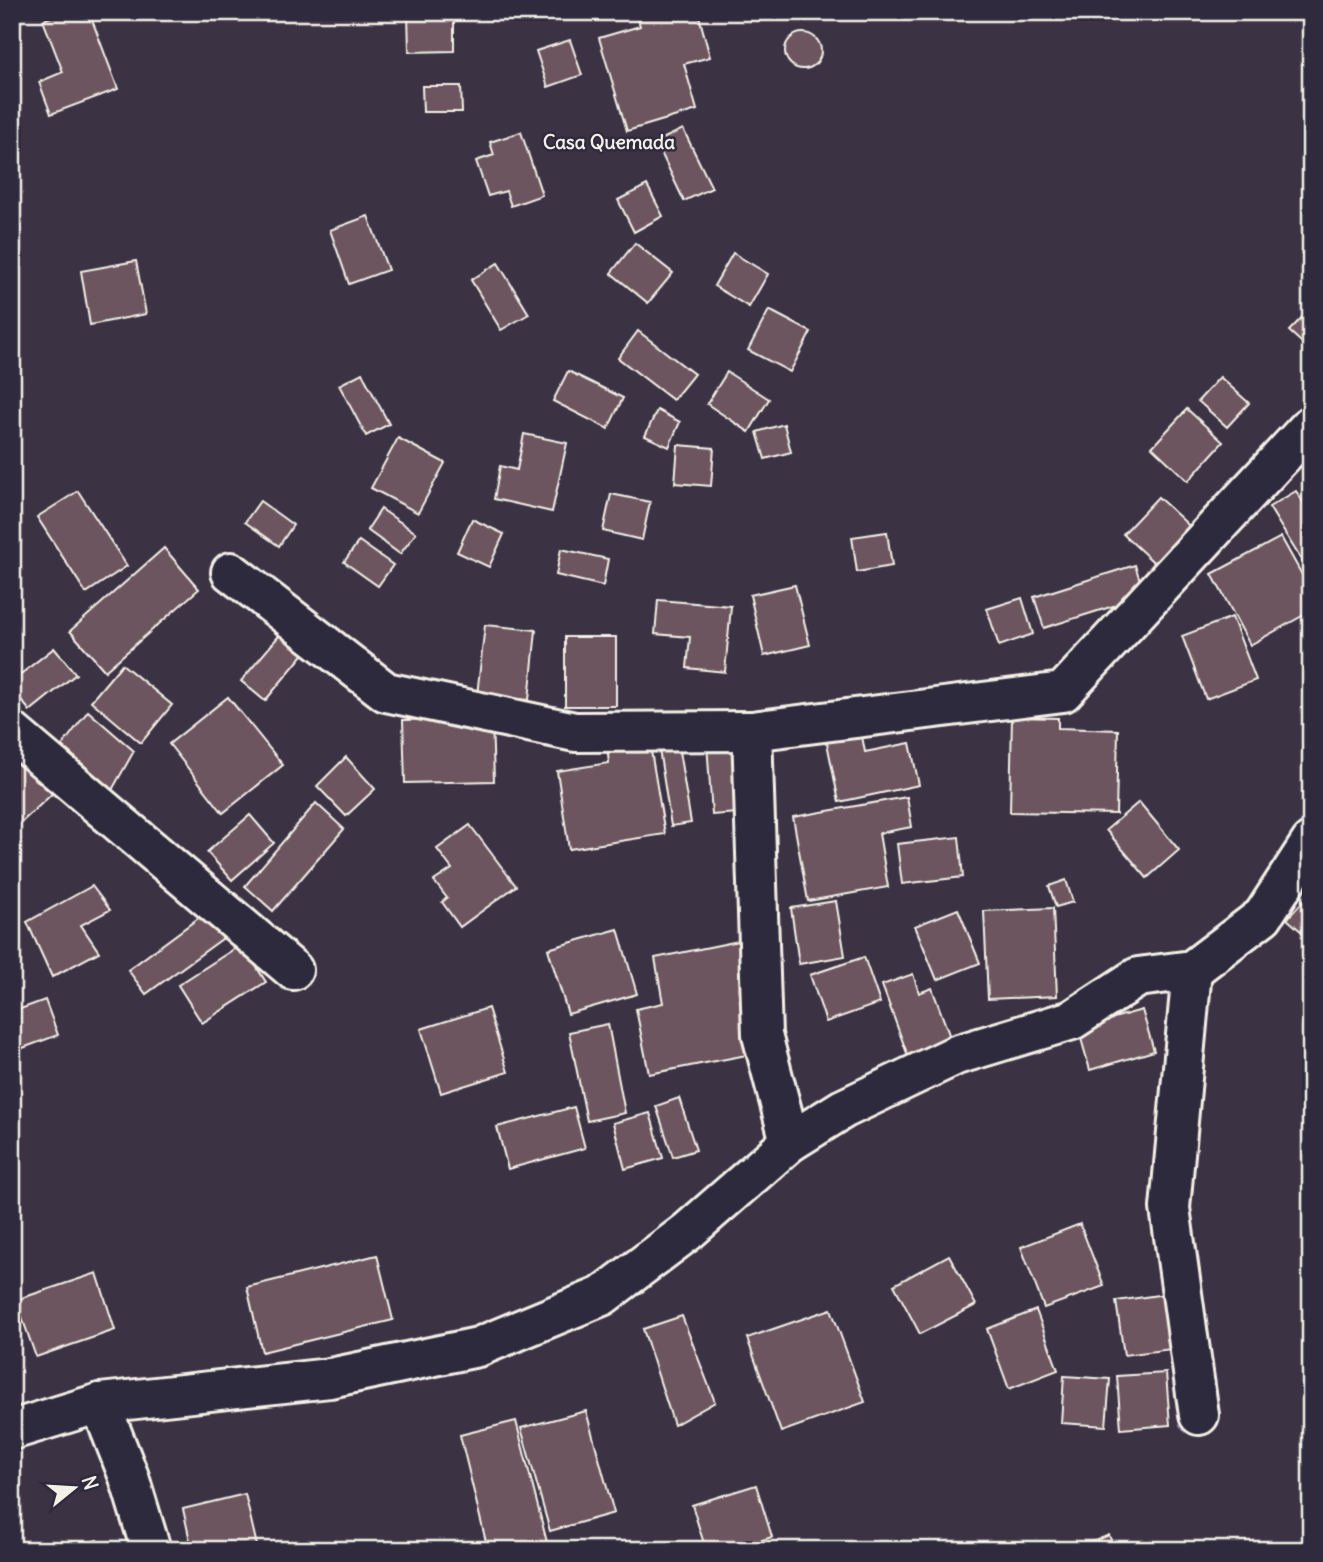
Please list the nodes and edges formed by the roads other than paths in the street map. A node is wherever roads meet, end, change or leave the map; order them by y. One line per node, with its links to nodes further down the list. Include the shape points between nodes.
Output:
1 (1311, 425): 3 (street, via 1063,692)
2 (231, 572): 3 (street, via 386,692 575,732)
3 (752, 731): 8 (street, via 762,1035)
4 (12, 732): 7 (street)
5 (1311, 842): 6 (street, via 1263,916)
6 (1192, 970): 8 (street, via 1138,976 1072,1020 956,1055 843,1108); 10 (street, via 1170,1208)
7 (293, 971)
8 (790, 1142): 9 (street, via 687,1232 602,1296 478,1347 330,1378)
9 (100, 1403): 11 (street); 12 (street, via 129,1477)
10 (1199, 1415)
11 (12, 1430)
12 (150, 1550)

